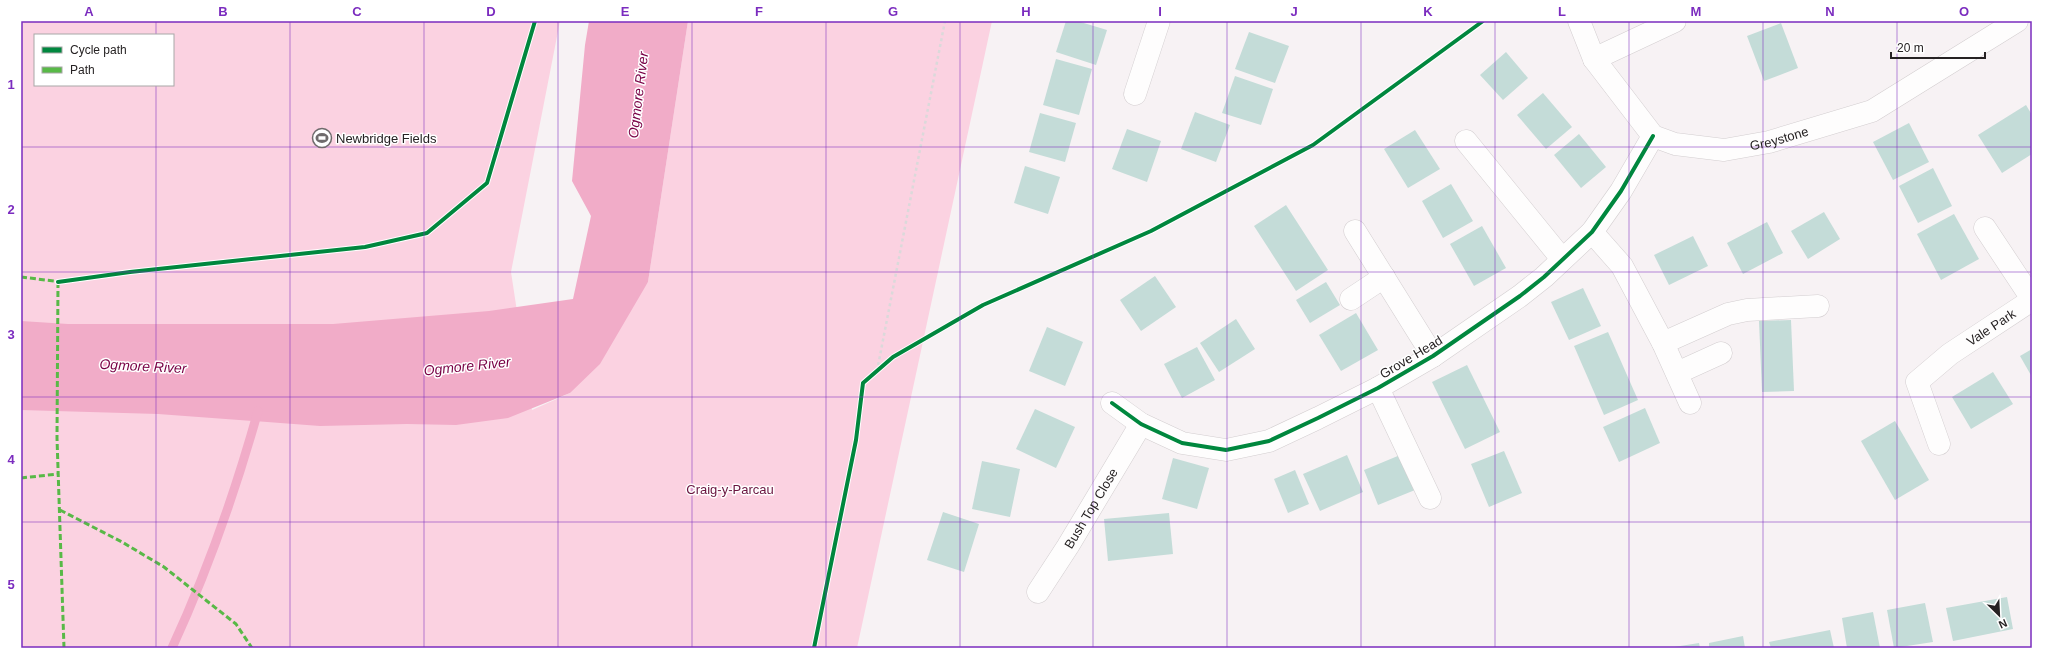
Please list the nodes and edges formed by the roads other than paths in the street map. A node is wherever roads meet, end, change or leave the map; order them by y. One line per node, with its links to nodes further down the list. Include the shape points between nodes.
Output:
1 (1159, 21): 8 (street)
2 (1578, 21): 7 (street)
3 (1675, 21): 7 (street)
4 (2017, 21): 9 (street, Greystone, via 1872,111 1769,142 1724,150 1675,144)
5 (2028, 21): 6 (street)
6 (2032, 26)
7 (1594, 59): 9 (street)
8 (1135, 94)
9 (1653, 136): 13 (street, Grove Head, via 1621,191)
10 (1466, 141): 14 (street)
11 (1985, 228): 17 (street, Vale Park)
12 (1355, 231): 15 (street, Grove Head)
13 (1592, 232): 14 (street, Grove Head); 19 (street, via 1622,266)
14 (1562, 259): 21 (street, Grove Head, via 1520,296)
15 (1384, 277): 16 (street); 21 (street, Grove Head)
16 (1351, 299)
17 (2032, 299): 27 (street, Vale Park, via 1950,354 1917,382)
18 (1818, 306): 19 (street, via 1747,310 1728,314)
19 (1663, 343): 22 (street)
20 (1721, 353): 22 (street)
21 (1433, 356): 23 (street, Grove Head)
22 (1677, 373): 25 (street)
23 (1378, 388): 26 (street, Grove Head, via 1269,442 1226,450 1182,443); 28 (street)
24 (1112, 403): 26 (street, Grove Head)
25 (1690, 403)
26 (1142, 424): 29 (street, Bush Top Close)
27 (1939, 444)
28 (1430, 498)
29 (1038, 592)

